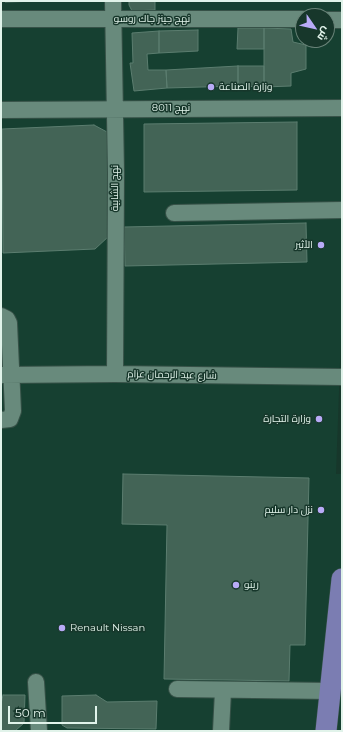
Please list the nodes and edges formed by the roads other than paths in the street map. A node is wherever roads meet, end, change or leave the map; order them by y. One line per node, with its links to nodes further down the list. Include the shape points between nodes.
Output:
1 (113, 1): 3 (street, نهج الشابية)
2 (1, 19): 3 (street, نهج جينز جاك روسو)
3 (113, 19): 4 (street, نهج جينز جاك روسو); 5 (street, نهج الشابية)
4 (295, 20)
5 (114, 108): 6 (street, نهج 8011); 7 (street, نهج 8011); 11 (street, نهج الشابية)
6 (342, 108)
7 (1, 110)
8 (342, 210): 9 (street)
9 (174, 213)
10 (1, 316): 12 (street, via 9,323)
11 (115, 374): 12 (street, شارع عبد الرحمان عزام); 13 (street, شارع عبد الرحمان عزام)
12 (6, 376): 14 (street, via 12,416 7,420)
13 (342, 378)
14 (1, 420)
15 (342, 578): 16 (main road)
16 (341, 613): 20 (main road)
17 (36, 682): 21 (street)
18 (177, 689): 19 (street)
19 (223, 691): 20 (street); 22 (street)
20 (331, 691): 23 (main road)
21 (39, 731)
22 (221, 731)
23 (326, 731)

